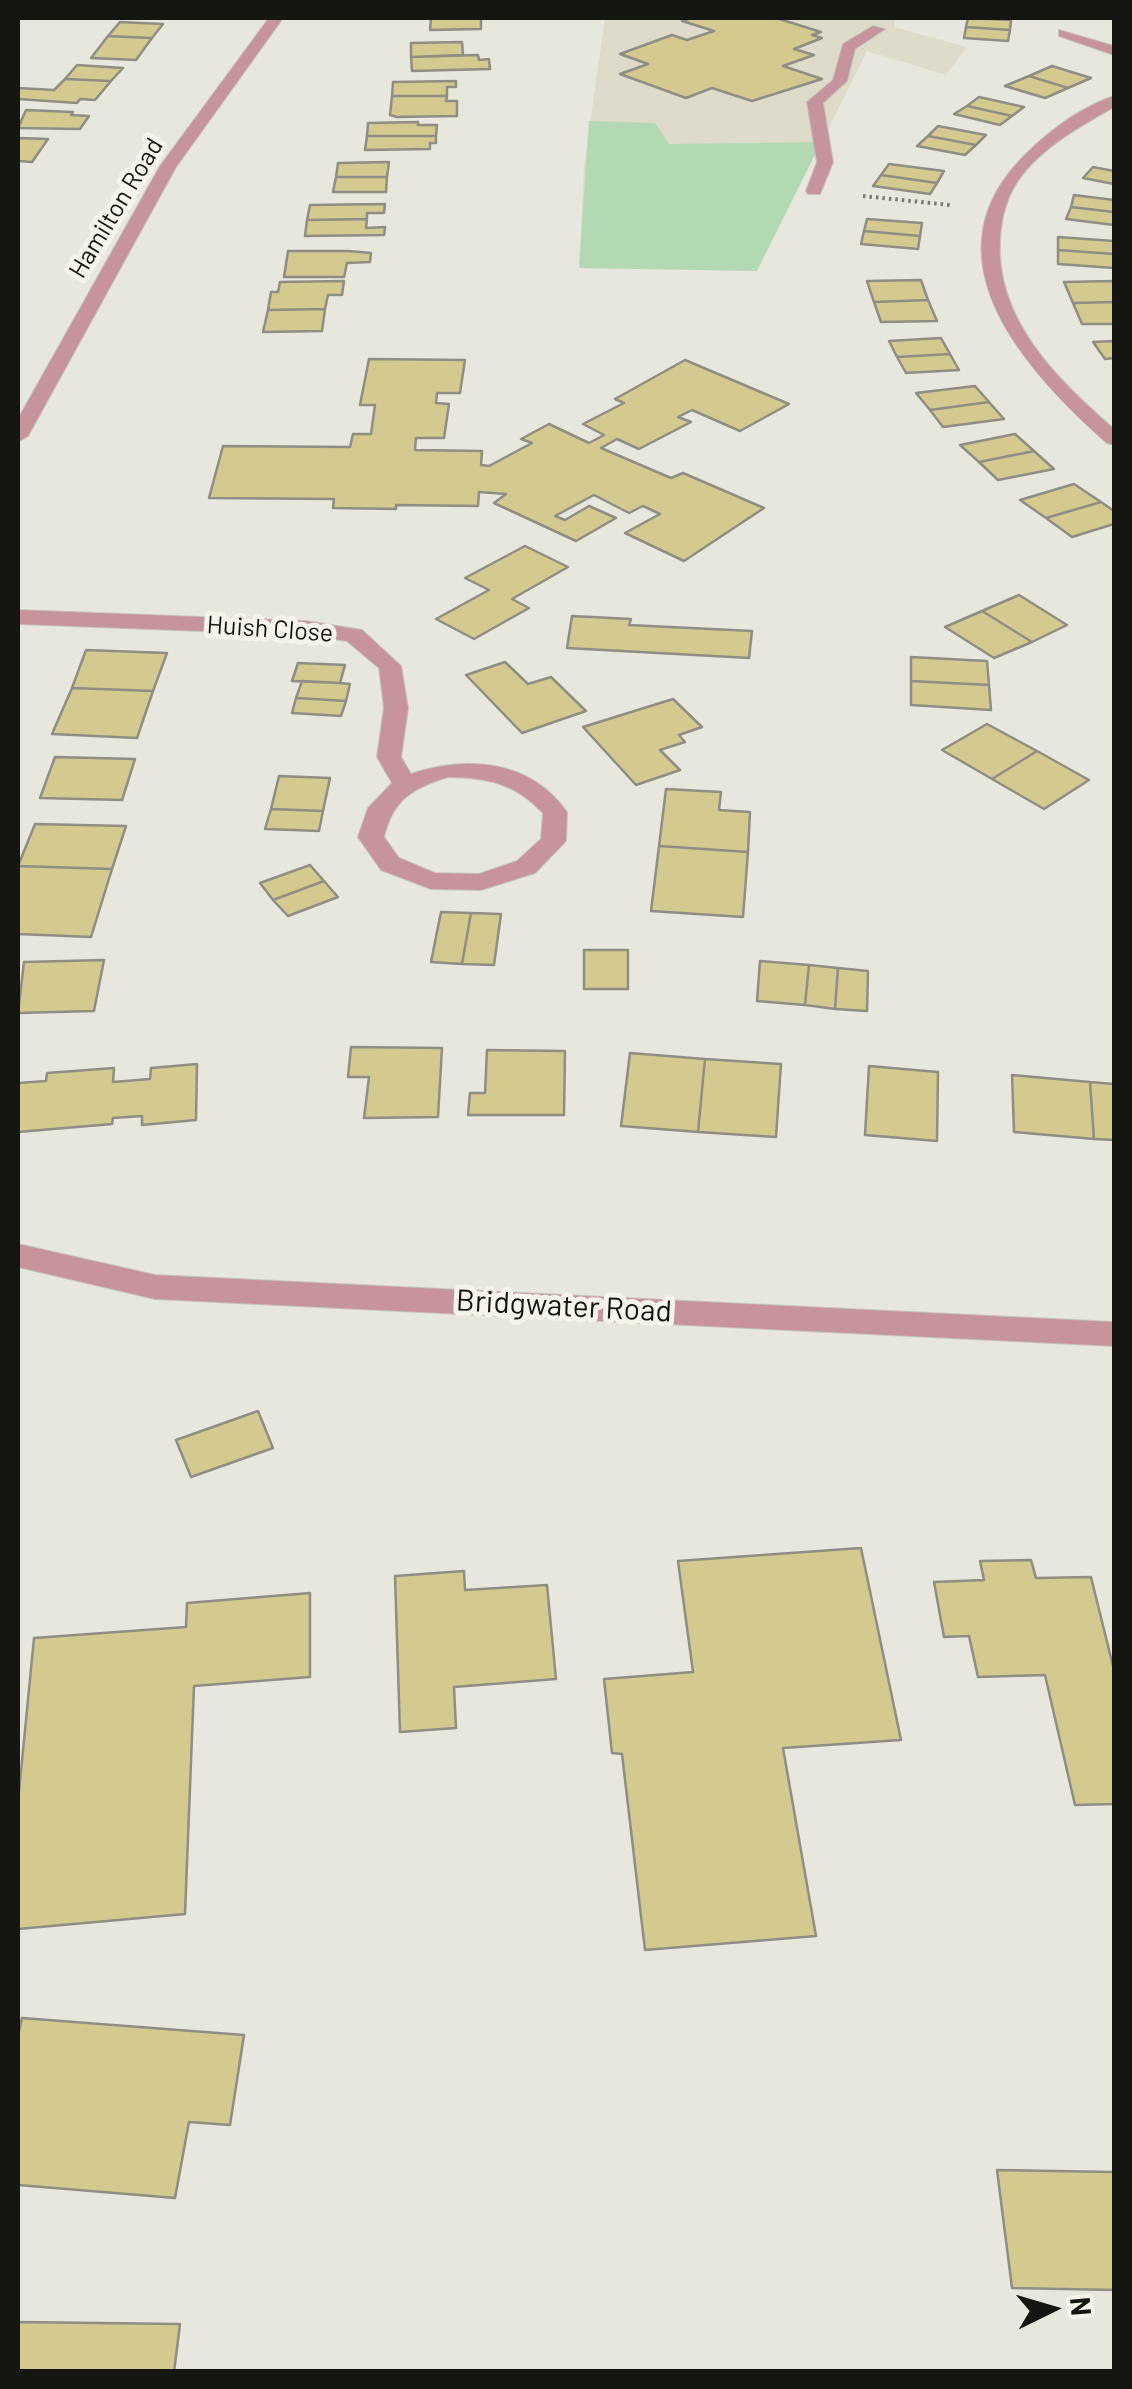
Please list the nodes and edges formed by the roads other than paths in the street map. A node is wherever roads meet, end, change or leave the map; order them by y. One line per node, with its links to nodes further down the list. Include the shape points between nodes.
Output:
1 (276, 18): 7 (street, Hamilton Road, via 168,166)
2 (878, 29): 6 (street, via 842,54 840,81 814,102 825,162)
3 (1064, 33): 4 (street)
4 (1114, 51)
5 (1114, 100): 8 (street, via 1034,151 1000,192 987,241 996,300 1032,357)
6 (814, 190)
7 (18, 436)
8 (1114, 439)
9 (18, 618): 10 (street, Huish Close, via 354,635 390,666 396,708 388,757)
10 (404, 783): 10 (street, via 376,808 371,837 390,864 431,880 481,882 526,867 553,842 554,812 533,786 494,771 447,770)
11 (18, 1256): 12 (street, Bridgwater Road, via 155,1287)
12 (1114, 1334)

